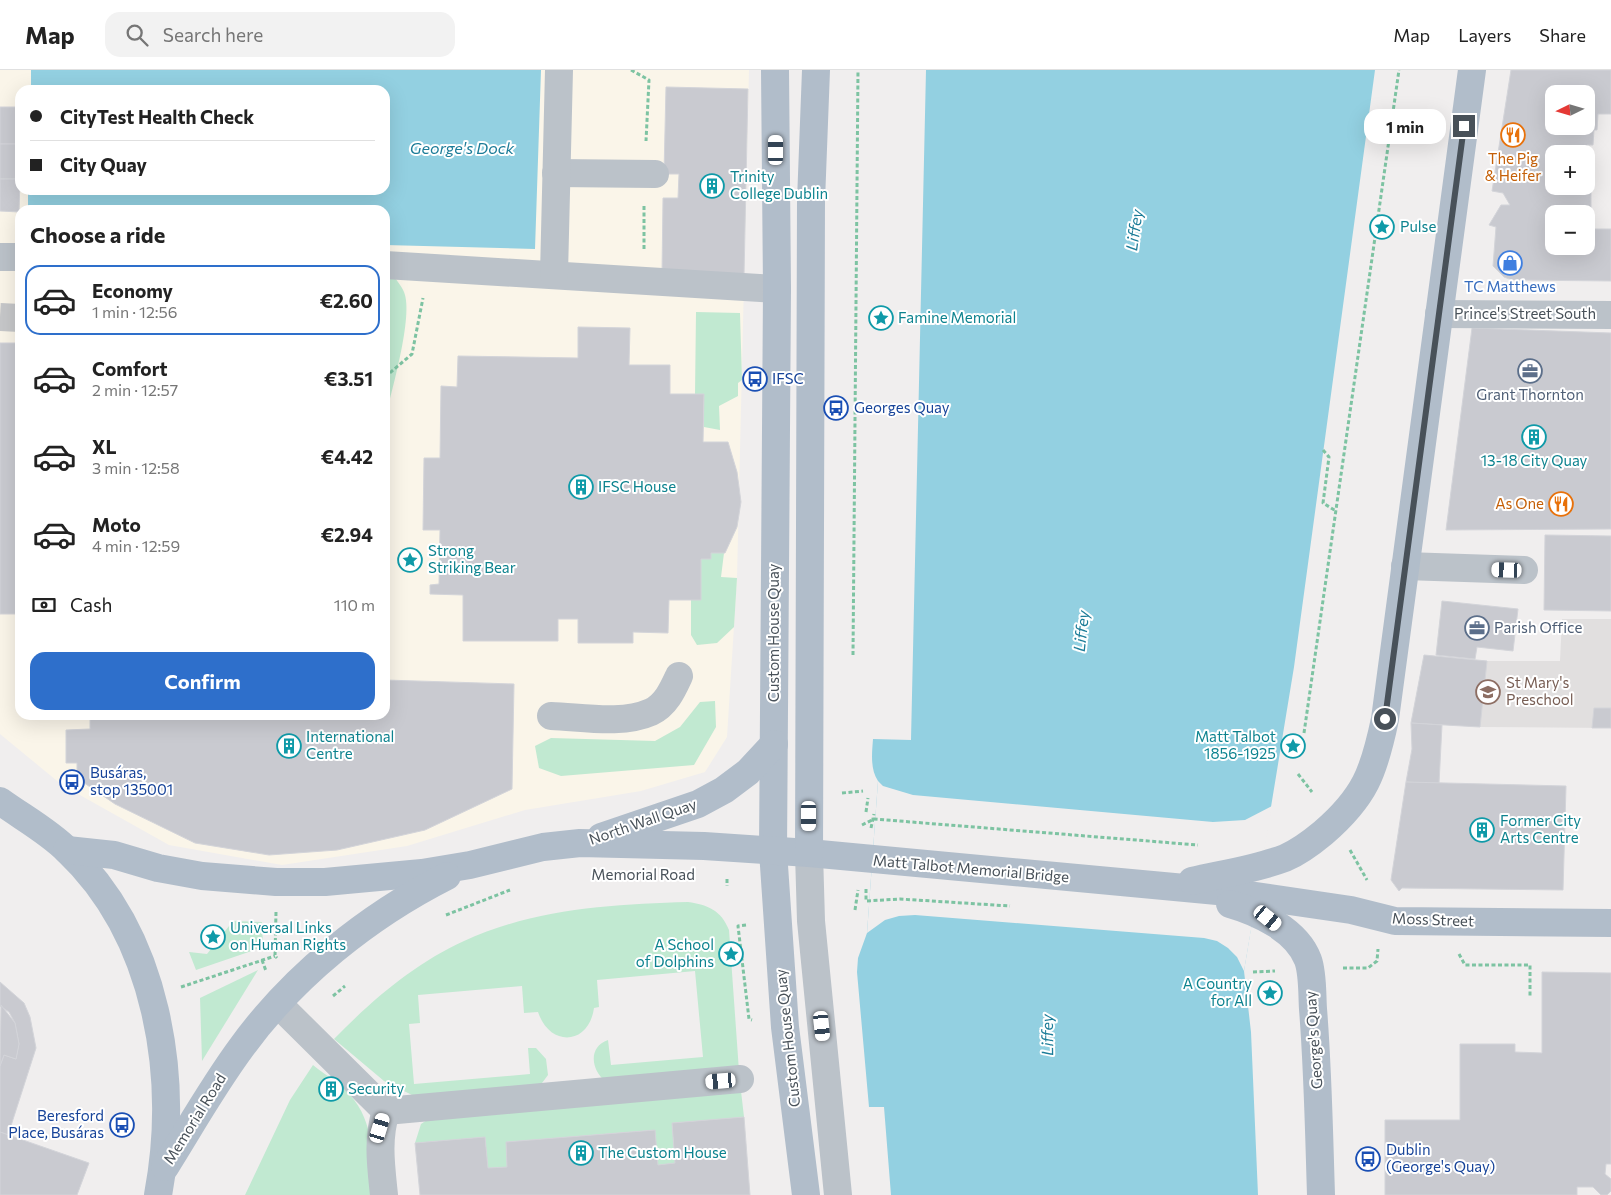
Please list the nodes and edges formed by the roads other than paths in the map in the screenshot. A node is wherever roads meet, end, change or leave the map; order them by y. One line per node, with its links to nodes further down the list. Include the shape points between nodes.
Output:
1 (559, 70): 5 (street)
2 (775, 70): 11 (main road, Custom House Quay)
3 (816, 70): 23 (main road, via 811,221)
4 (1472, 70): 12 (main road, Matt Talbot Memorial Bridge)
5 (556, 173): 6 (street); 10 (street)
6 (655, 174)
7 (0, 257): 8 (street)
8 (15, 257)
9 (390, 265): 10 (street)
10 (554, 274): 11 (street)
11 (777, 289): 18 (main road, Custom House Quay)
12 (1439, 314): 13 (street, Prince's Street South); 14 (main road, Matt Talbot Memorial Bridge)
13 (1611, 315)
14 (1405, 566): 15 (street); 25 (main road, Matt Talbot Memorial Bridge, via 1385,719 1376,760 1364,787 1345,814 1299,852)
15 (1524, 570)
16 (679, 676): 17 (street, via 670,696 652,712 625,719)
17 (551, 716)
18 (774, 744): 20 (main road, North Wall Quay, via 748,772 698,804); 22 (main road, Custom House Quay)
19 (0, 801): 21 (main road, Memorial Road)
20 (580, 843): 22 (main road, Memorial Road); 24 (main road, Memorial Road, via 542,847)
21 (67, 850): 24 (main road, Memorial Road, via 114,855 202,876 276,882 374,879); 31 (main road, Memorial Road, via 118,916 138,954 151,996 165,1083 166,1132)
22 (773, 851): 23 (main road, Matt Talbot Memorial Bridge); 33 (main road, Custom House Quay, via 785,1027)
23 (809, 853): 25 (main road, Matt Talbot Memorial Bridge); 34 (street, via 812,932)
24 (470, 865): 28 (main road, Memorial Road, via 380,915 339,946)
25 (1168, 887): 26 (main road, Matt Talbot Memorial Bridge)
26 (1256, 904): 27 (main road, Moss Street, via 1351,910 1395,921); 35 (main road, George's Quay, via 1299,945 1308,960 1315,1028)
27 (1611, 924)
28 (278, 1004): 30 (street); 31 (main road, Memorial Road, via 210,1091)
29 (740, 1079): 30 (street)
30 (386, 1111): 32 (street, via 380,1128)
31 (160, 1184)
32 (384, 1195)
33 (806, 1195)
34 (838, 1195)
35 (1321, 1195)

